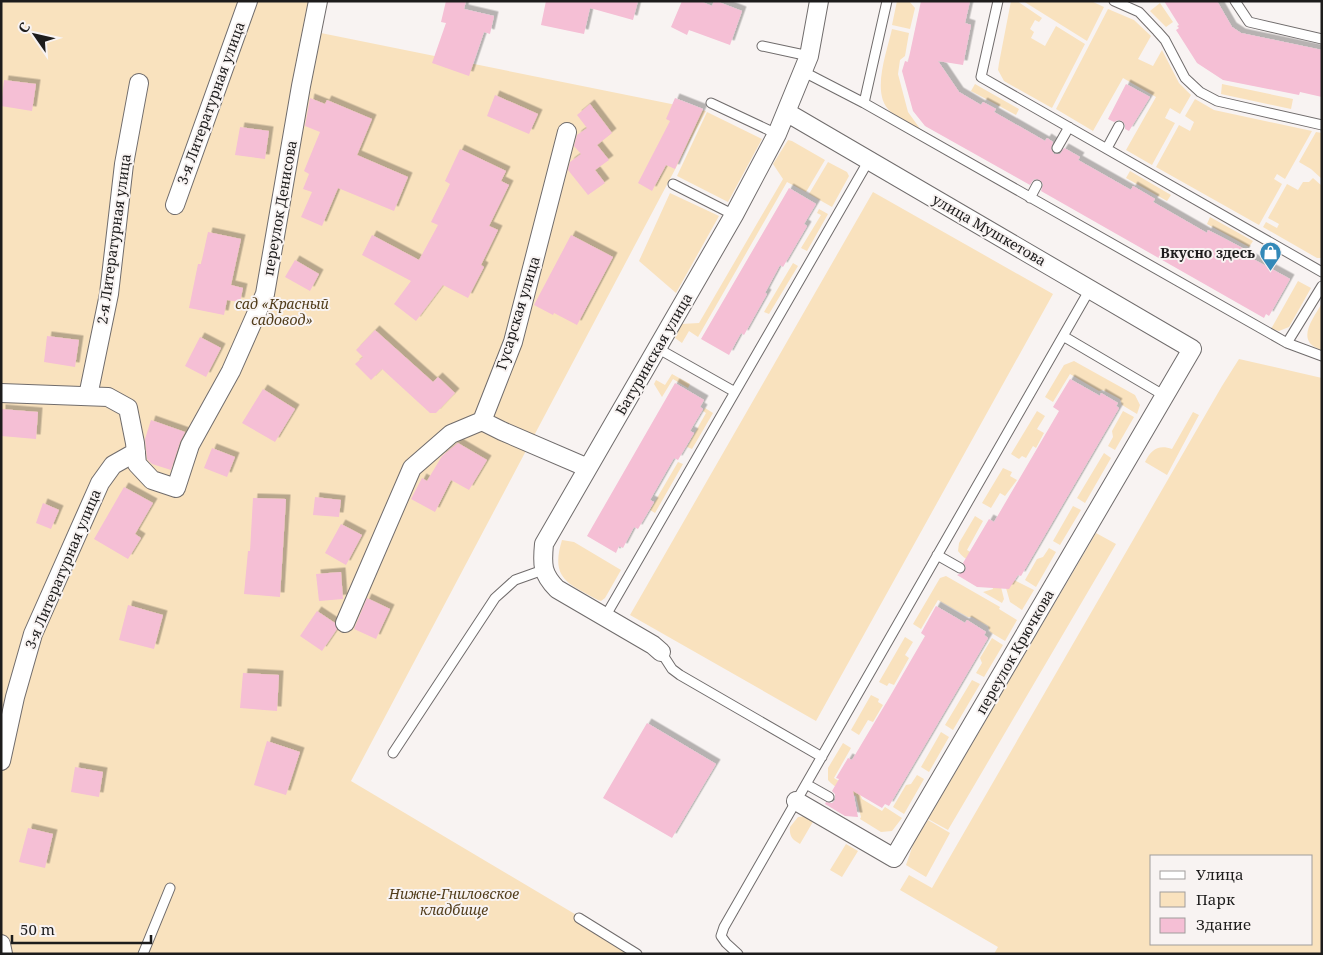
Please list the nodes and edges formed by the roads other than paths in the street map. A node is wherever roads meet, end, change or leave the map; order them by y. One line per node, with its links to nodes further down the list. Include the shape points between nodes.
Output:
1 (248, 1): 26 (street, 3-я Литературная улица)
2 (318, 1): 41 (street, переулок Денисова, via 265,294 231,371 190,445 176,488 152,480 137,464)
3 (819, 1): 10 (street, Батуринская улица)
4 (887, 1): 13 (lane)
5 (998, 1): 17 (lane, via 981,77)
6 (1114, 1): 15 (lane, via 1139,12 1157,31 1185,78 1200,92 1217,101)
7 (1235, 1): 8 (lane, via 1249,22)
8 (1322, 39)
9 (762, 46): 10 (lane)
10 (806, 64): 13 (lane); 14 (street, Батуринская улица)
11 (139, 82): 38 (street, 2-я Литературная улица, via 124,164 109,294)
12 (711, 103): 19 (lane)
13 (864, 103): 25 (lane)
14 (786, 112): 19 (street, Батуринская улица); 22 (street, улица Мушкетова)
15 (1322, 125)
16 (1119, 126): 21 (lane)
17 (1069, 127): 20 (lane); 21 (lane)
18 (567, 132): 40 (street, Гусарская улица, via 513,342)
19 (777, 134): 27 (street, Батуринская улица)
20 (1057, 148)
21 (1107, 148): 28 (lane)
22 (869, 160): 30 (street, улица Мушкетова); 36 (lane)
23 (673, 184): 27 (lane)
24 (1037, 185): 25 (lane)
25 (1030, 198): 32 (lane)
26 (175, 205)
27 (734, 214): 33 (street, Батуринская улица)
28 (1322, 272)
29 (1322, 286): 32 (lane)
30 (1090, 289): 31 (lane); 34 (street, улица Мушкетова)
31 (1063, 336): 39 (lane); 43 (lane)
32 (1287, 343): 35 (lane)
33 (658, 348): 36 (lane); 42 (street, Батуринская улица)
34 (1192, 349): 39 (street, переулок Крючкова)
35 (1322, 356)
36 (734, 392): 46 (lane)
37 (1, 393): 38 (street)
38 (88, 396): 41 (street, via 108,397 128,408)
39 (1165, 396): 54 (street, переулок Крючкова, via 894,858)
40 (482, 421): 42 (street); 47 (street, via 451,434 412,468)
41 (136, 452): 51 (street, 3-я Литературная улица, via 113,465 100,483 33,634)
42 (588, 468): 45 (street, Батуринская улица, via 544,544)
43 (938, 555): 44 (lane); 50 (lane)
44 (960, 568)
45 (543, 570): 46 (street, via 557,589); 49 (lane, via 515,580 495,598)
46 (605, 617): 48 (street, via 653,644)
47 (345, 623)
48 (661, 652): 50 (lane, via 680,675)
49 (393, 753)
50 (822, 757): 52 (lane)
51 (1, 761)
52 (806, 784): 53 (lane); 54 (lane)
53 (828, 797)
54 (796, 801): 61 (lane, via 724,927 721,936)
55 (170, 888): 59 (lane)
56 (579, 918): 60 (lane)
57 (1, 944): 58 (street)
58 (3, 954)
59 (143, 954)
60 (637, 954)
61 (738, 954)

